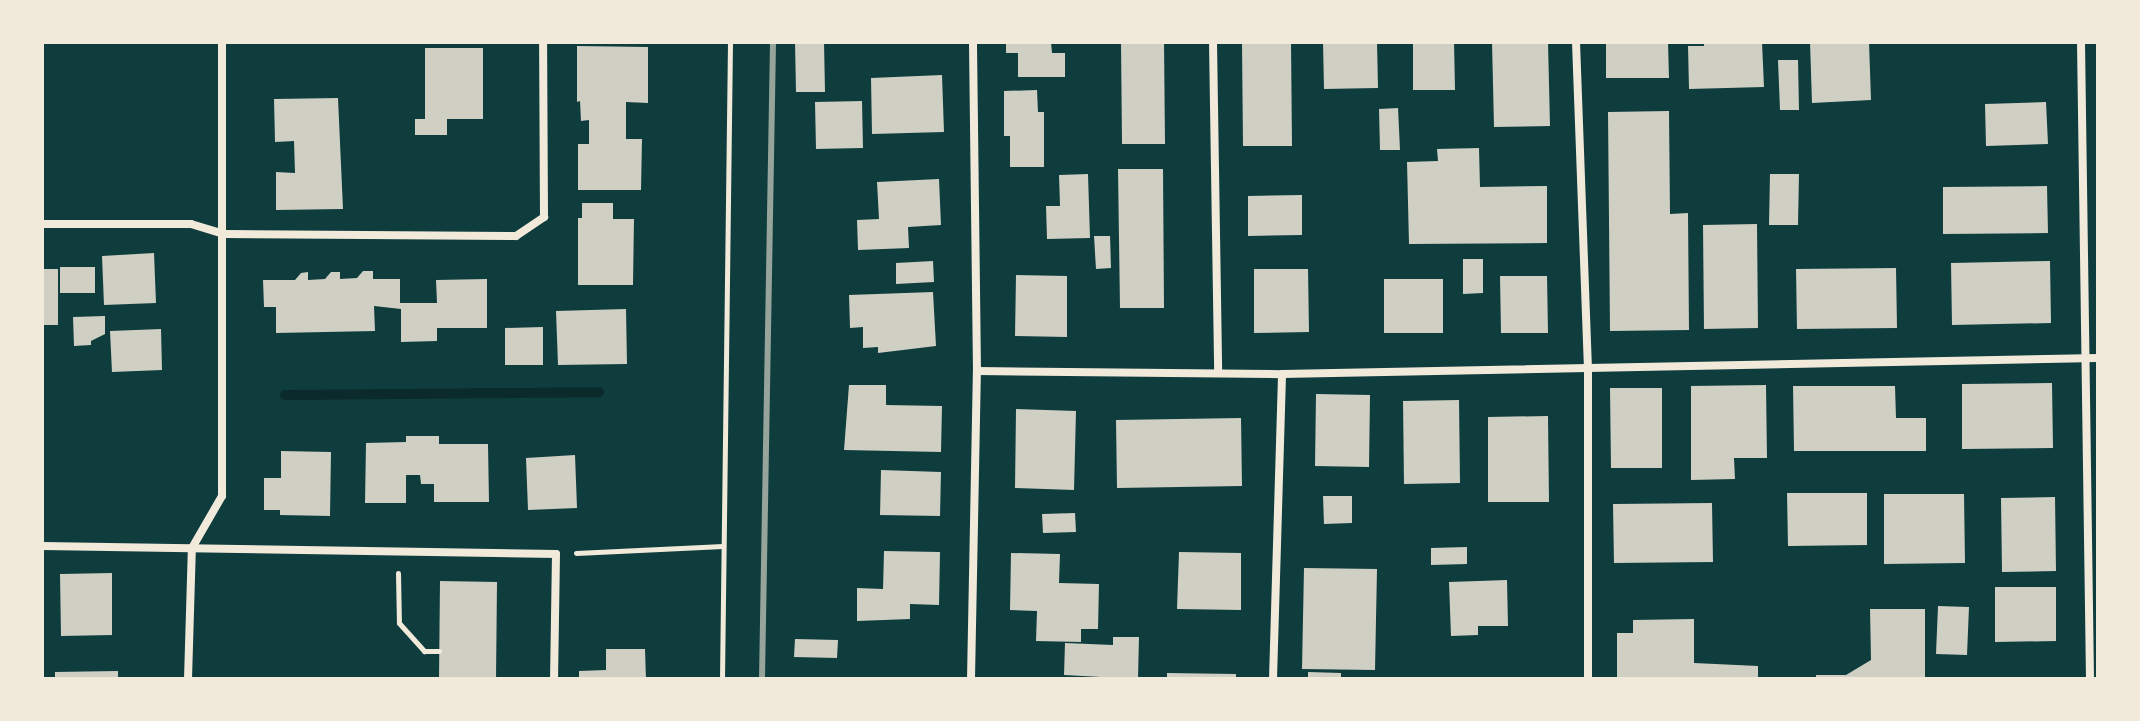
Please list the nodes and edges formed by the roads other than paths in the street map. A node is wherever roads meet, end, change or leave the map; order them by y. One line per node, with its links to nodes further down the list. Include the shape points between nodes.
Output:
1 (222, 42): 8 (street)
2 (543, 42): 8 (street, via 544,217 516,236)
3 (973, 42): 12 (street)
4 (1213, 42): 13 (street)
5 (1576, 42): 11 (street)
6 (2081, 42): 9 (street)
7 (42, 224): 8 (street, via 191,224)
8 (224, 234): 16 (street, via 222,496)
9 (2087, 357): 10 (street); 11 (street); 22 (street)
10 (2098, 358)
11 (1588, 369): 14 (street); 21 (street)
12 (977, 371): 13 (street); 19 (street)
13 (1218, 372): 14 (street)
14 (1282, 374): 20 (street)
15 (42, 546): 16 (street)
16 (192, 548): 17 (street); 18 (street, via 556,554)
17 (188, 679)
18 (554, 679)
19 (971, 679)
20 (1273, 679)
21 (1588, 679)
22 (2090, 679)

